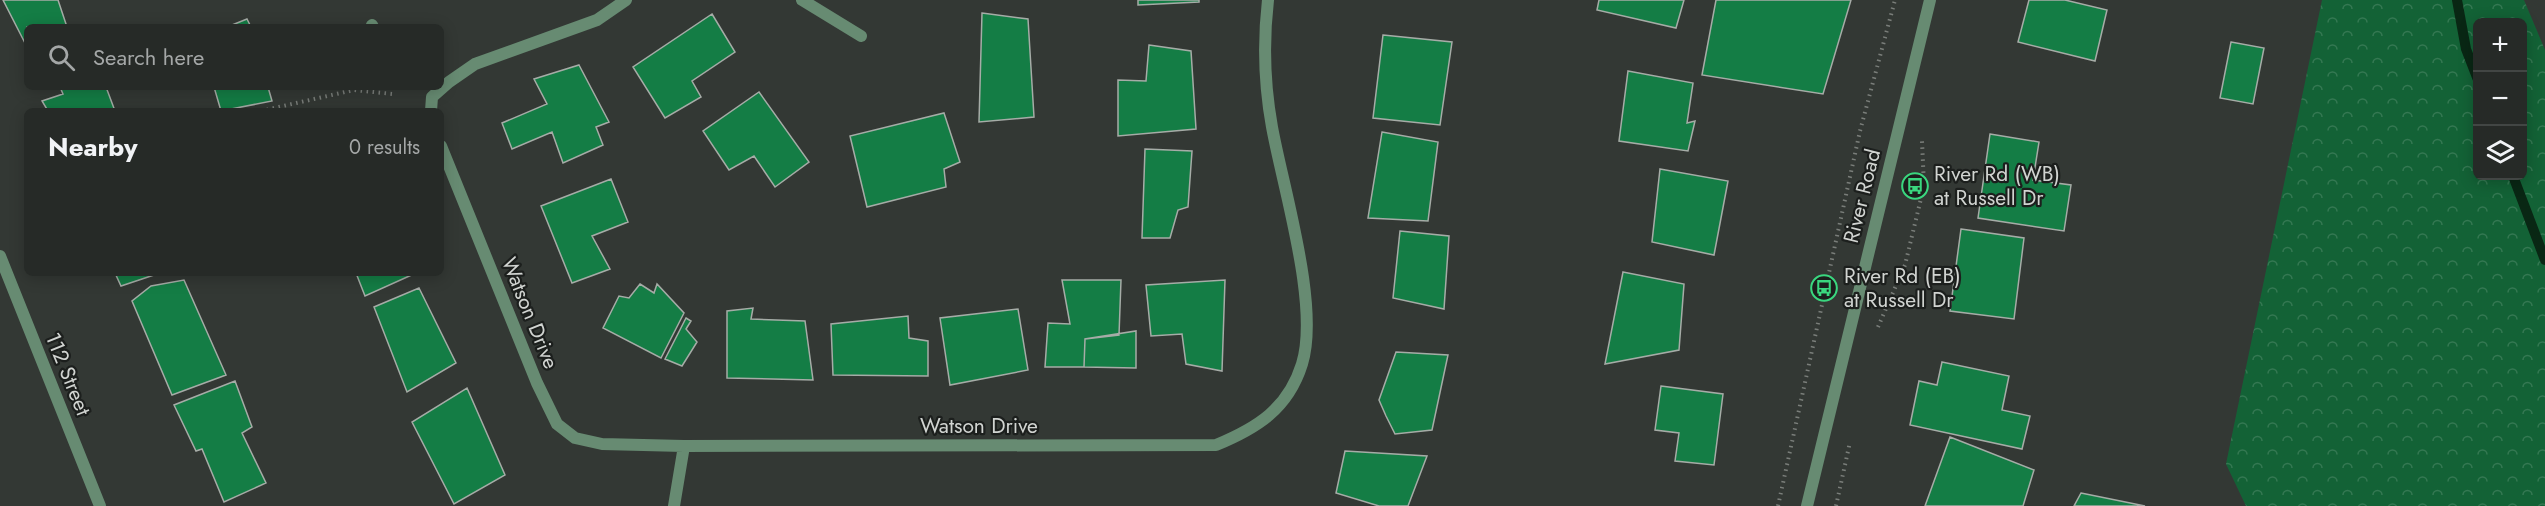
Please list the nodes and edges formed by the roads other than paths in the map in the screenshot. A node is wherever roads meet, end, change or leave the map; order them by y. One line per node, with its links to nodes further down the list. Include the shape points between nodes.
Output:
1 (626, 0): 6 (street, via 597,20 475,64)
2 (802, 0): 5 (street)
3 (1268, 0): 13 (street, Watson Drive, via 1263,68 1301,272 1306,321 1302,363 1293,385 1276,410 1250,431 1216,445)
4 (1930, 0): 16 (street, River Road)
5 (861, 36)
6 (444, 86)
7 (426, 90): 9 (street)
8 (439, 90): 9 (street)
9 (432, 97): 10 (street)
10 (431, 108)
11 (444, 153): 13 (street, Watson Drive, via 537,383 558,424 575,438 602,444)
12 (0, 256): 14 (street, 112 Street)
13 (684, 446): 15 (street)
14 (100, 506)
15 (674, 506)
16 (1807, 506)

